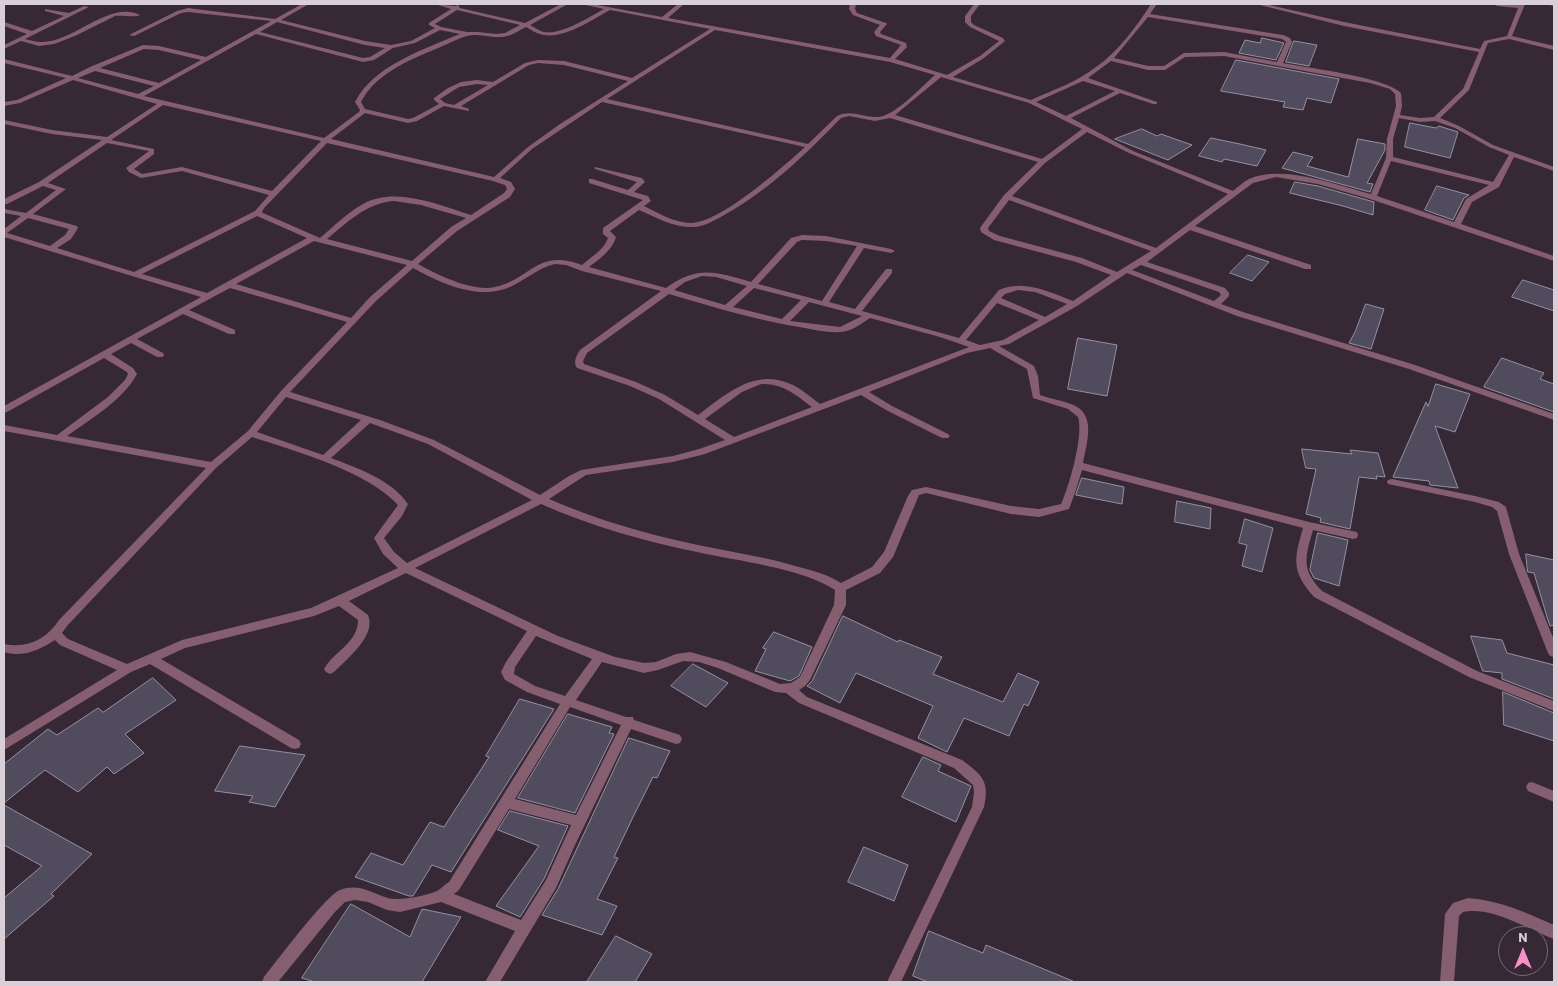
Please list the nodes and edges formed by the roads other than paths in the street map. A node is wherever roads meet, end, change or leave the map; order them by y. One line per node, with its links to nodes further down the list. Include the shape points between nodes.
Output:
1 (306, 4): 22 (street)
2 (438, 4): 15 (street)
3 (464, 4): 15 (street)
4 (565, 4): 24 (street)
5 (584, 4): 16 (street)
6 (682, 4): 21 (street)
7 (853, 4): 43 (street, via 855,14 884,24 878,35 904,44)
8 (978, 4): 48 (street, via 968,16 968,22 1002,41)
9 (1145, 4): 12 (street)
10 (1259, 4): 40 (street)
11 (1497, 4): 13 (street)
12 (1154, 5): 20 (street)
13 (1522, 6): 31 (street)
14 (86, 7): 18 (street)
15 (457, 8): 24 (street); 25 (street, via 431,24)
16 (609, 9): 21 (street); 24 (street, via 557,34 541,33)
17 (47, 10): 18 (street)
18 (69, 15): 28 (street)
19 (137, 15): 32 (street, via 116,14 47,44)
20 (1148, 15): 42 (street); 45 (street, via 1283,37 1288,42)
21 (664, 18): 26 (street)
22 (274, 20): 27 (street); 30 (street, via 183,11); 33 (street)
23 (4, 24): 28 (street)
24 (526, 25): 29 (street, via 498,37)
25 (439, 28): 29 (street); 37 (street, via 413,42)
26 (713, 29): 43 (street); 51 (street)
27 (254, 32): 39 (street); 41 (street)
28 (31, 33): 32 (street)
29 (467, 34): 63 (street, via 422,52 369,85 358,102)
30 (132, 35)
31 (1509, 37): 38 (street); 40 (street, via 1486,42)
32 (20, 39): 35 (street)
33 (346, 39): 34 (street); 37 (street)
34 (338, 42)
35 (4, 46)
36 (330, 46): 39 (street)
37 (391, 47): 39 (street, via 368,60)
38 (1554, 48)
39 (321, 50)
40 (1483, 51): 68 (street, via 1466,90)
41 (206, 59): 46 (street, via 143,47); 53 (street)
42 (1109, 59): 45 (street, via 1148,68 1165,68 1184,55 1210,53); 50 (street)
43 (891, 60): 47 (street)
44 (5, 62): 49 (street)
45 (1279, 64): 66 (street, via 1392,88 1398,93)
46 (92, 68): 49 (street); 53 (street)
47 (939, 74): 48 (street); 65 (street)
48 (948, 77): 57 (street)
49 (72, 78): 55 (street); 60 (street, via 18,102)
50 (1082, 78): 54 (street); 57 (street)
51 (633, 80): 52 (street, via 540,60); 56 (street)
52 (494, 84): 61 (street, via 468,81 436,99); 62 (street)
53 (159, 85): 55 (street)
54 (1120, 91): 59 (street); 67 (street)
55 (138, 97): 58 (street)
56 (601, 100): 73 (street); 79 (street, via 530,148)
57 (1031, 102): 67 (street)
58 (162, 103): 71 (street); 72 (street)
59 (1155, 103)
60 (4, 104)
61 (443, 104): 62 (street); 63 (street, via 408,121)
62 (455, 107): 64 (street)
63 (363, 110): 71 (street)
64 (467, 110)
65 (891, 116): 73 (street, via 880,119 843,114); 76 (street)
66 (1396, 116): 68 (street); 75 (street)
67 (1067, 118): 70 (street)
68 (1436, 119): 74 (street)
69 (4, 122): 72 (street)
70 (1086, 128): 76 (street); 85 (street, via 1131,152)
71 (326, 139): 79 (street); 84 (street)
72 (107, 140): 81 (street); 84 (street, via 152,150 130,168 140,176 187,170)
73 (809, 146): 89 (street, via 750,197 696,225 685,225)
74 (1512, 155): 78 (street); 82 (street)
75 (1389, 158): 82 (street); 87 (street)
76 (1042, 160): 86 (street)
77 (597, 168): 83 (street, via 639,180 640,185)
78 (1554, 169)
79 (495, 179): 93 (street, via 508,184 511,189 507,195)
80 (592, 181): 83 (street)
81 (42, 184): 88 (street); 92 (street, via 62,189)
82 (1496, 186): 94 (street, via 1469,201)
83 (629, 193): 89 (street, via 646,198)
84 (275, 194): 91 (street)
85 (1234, 194): 87 (street, via 1251,181 1276,175 1319,182); 95 (street)
86 (1007, 197): 101 (street); 108 (street, via 984,228 988,236)
87 (1374, 197): 94 (street)
88 (4, 202)
89 (639, 207): 106 (street, via 606,230 612,241)
90 (4, 211): 92 (street)
91 (258, 212): 97 (street, via 267,219); 109 (street)
92 (27, 215): 96 (street); 99 (street, via 74,228 68,237)
93 (472, 217): 97 (street, via 416,202 386,198 370,203); 104 (street)
94 (1456, 226): 102 (street)
95 (1190, 227): 101 (street); 105 (street)
96 (4, 234): 99 (street)
97 (318, 239): 104 (street); 110 (street)
98 (861, 246): 100 (street); 111 (street, via 799,237); 116 (street)
99 (51, 249): 109 (street)
100 (891, 251)
101 (1157, 251): 103 (street)
102 (1554, 259)
103 (1140, 262): 108 (street); 118 (street, via 1222,290 1225,296)
104 (412, 264): 106 (street, via 426,273 456,283 490,290 549,263 566,262); 124 (street)
105 (1308, 267)
106 (583, 268): 112 (street)
107 (889, 271): 121 (street)
108 (1121, 272): 117 (street); 118 (street)
109 (136, 274): 113 (street)
110 (230, 285): 113 (street); 124 (street)
111 (752, 285): 112 (street, via 702,274); 114 (street); 119 (street)
112 (667, 290): 119 (street); 138 (street, via 583,352 580,366 640,387)
113 (206, 296): 120 (street)
114 (807, 299): 116 (street); 125 (street)
115 (996, 299): 117 (street, via 1009,287 1015,287); 123 (street); 128 (street)
116 (824, 304): 121 (street)
117 (1074, 304): 123 (street)
118 (1216, 304): 137 (street)
119 (726, 309): 125 (street)
120 (182, 310): 126 (street); 127 (street)
121 (857, 312): 122 (street)
122 (868, 316): 125 (street, via 840,330); 128 (street)
123 (1045, 320): 130 (street)
124 (352, 321): 134 (street)
125 (784, 322)
126 (232, 332)
127 (130, 339): 131 (street); 132 (street)
128 (961, 341): 129 (street)
129 (977, 346): 130 (street); 133 (street)
130 (993, 346): 146 (street, via 1031,368 1036,396 1077,410 1082,416 1084,424)
131 (104, 354): 136 (street); 143 (street, via 130,370 133,374 131,379)
132 (160, 355)
133 (862, 392): 135 (street); 142 (street)
134 (284, 394): 139 (street); 141 (street)
135 (819, 408): 138 (street, via 785,385 765,380 738,390); 144 (street)
136 (4, 410)
137 (1554, 417)
138 (699, 419): 144 (street)
139 (367, 420): 145 (street); 149 (street, via 459,455)
140 (4, 428): 143 (street)
141 (251, 433): 145 (street); 147 (street)
142 (945, 436)
143 (58, 438): 147 (street)
144 (734, 441): 149 (street, via 673,459 584,472)
145 (324, 459): 152 (street, via 379,484 399,497 403,504 400,511 384,527 379,538 382,547)
146 (1077, 465): 150 (street); 153 (street, via 1065,507 1049,512 1011,510 940,492 916,492 889,554 876,570)
147 (213, 466): 156 (street, via 62,623)
148 (1392, 482): 158 (street, via 1496,504 1502,509 1514,554)
149 (540, 500): 152 (street); 153 (street, via 639,535 799,570 830,580)
150 (1309, 526): 151 (street); 165 (street, via 1300,571 1318,594 1473,674)
151 (1353, 535)
152 (406, 568): 154 (street); 155 (street)
153 (841, 588): 163 (street, via 840,605 804,680 798,687)
154 (339, 600): 159 (street, via 314,612 182,644); 162 (street, via 364,618 365,625 360,637)
155 (534, 630): 160 (street); 164 (street, via 510,665 509,677 531,689)
156 (56, 634): 157 (street, via 22,651); 161 (street, via 64,642)
157 (4, 648)
158 (1554, 653)
159 (150, 658): 161 (street); 168 (street)
160 (599, 658): 163 (street, via 653,669 677,658 692,656 779,689); 164 (street)
161 (127, 669): 169 (street)
162 (330, 669)
163 (789, 689): 179 (street, via 803,700 958,764 977,778 982,791 978,808)
164 (568, 701): 166 (street); 172 (street)
165 (1554, 706)
166 (629, 721): 167 (street); 173 (street)
167 (676, 739)
168 (295, 744)
169 (4, 745)
170 (1532, 787): 171 (street)
171 (1554, 797)
172 (505, 802): 173 (street); 174 (street, via 454,886)
173 (580, 822): 175 (street, via 551,884)
174 (441, 896): 175 (street); 177 (street, via 400,906 362,895 342,896)
175 (524, 928): 178 (street)
176 (1554, 932): 180 (street, via 1498,910 1472,903 1460,906 1452,914)
177 (269, 982)
178 (492, 982)
179 (894, 982)
180 (1447, 982)

